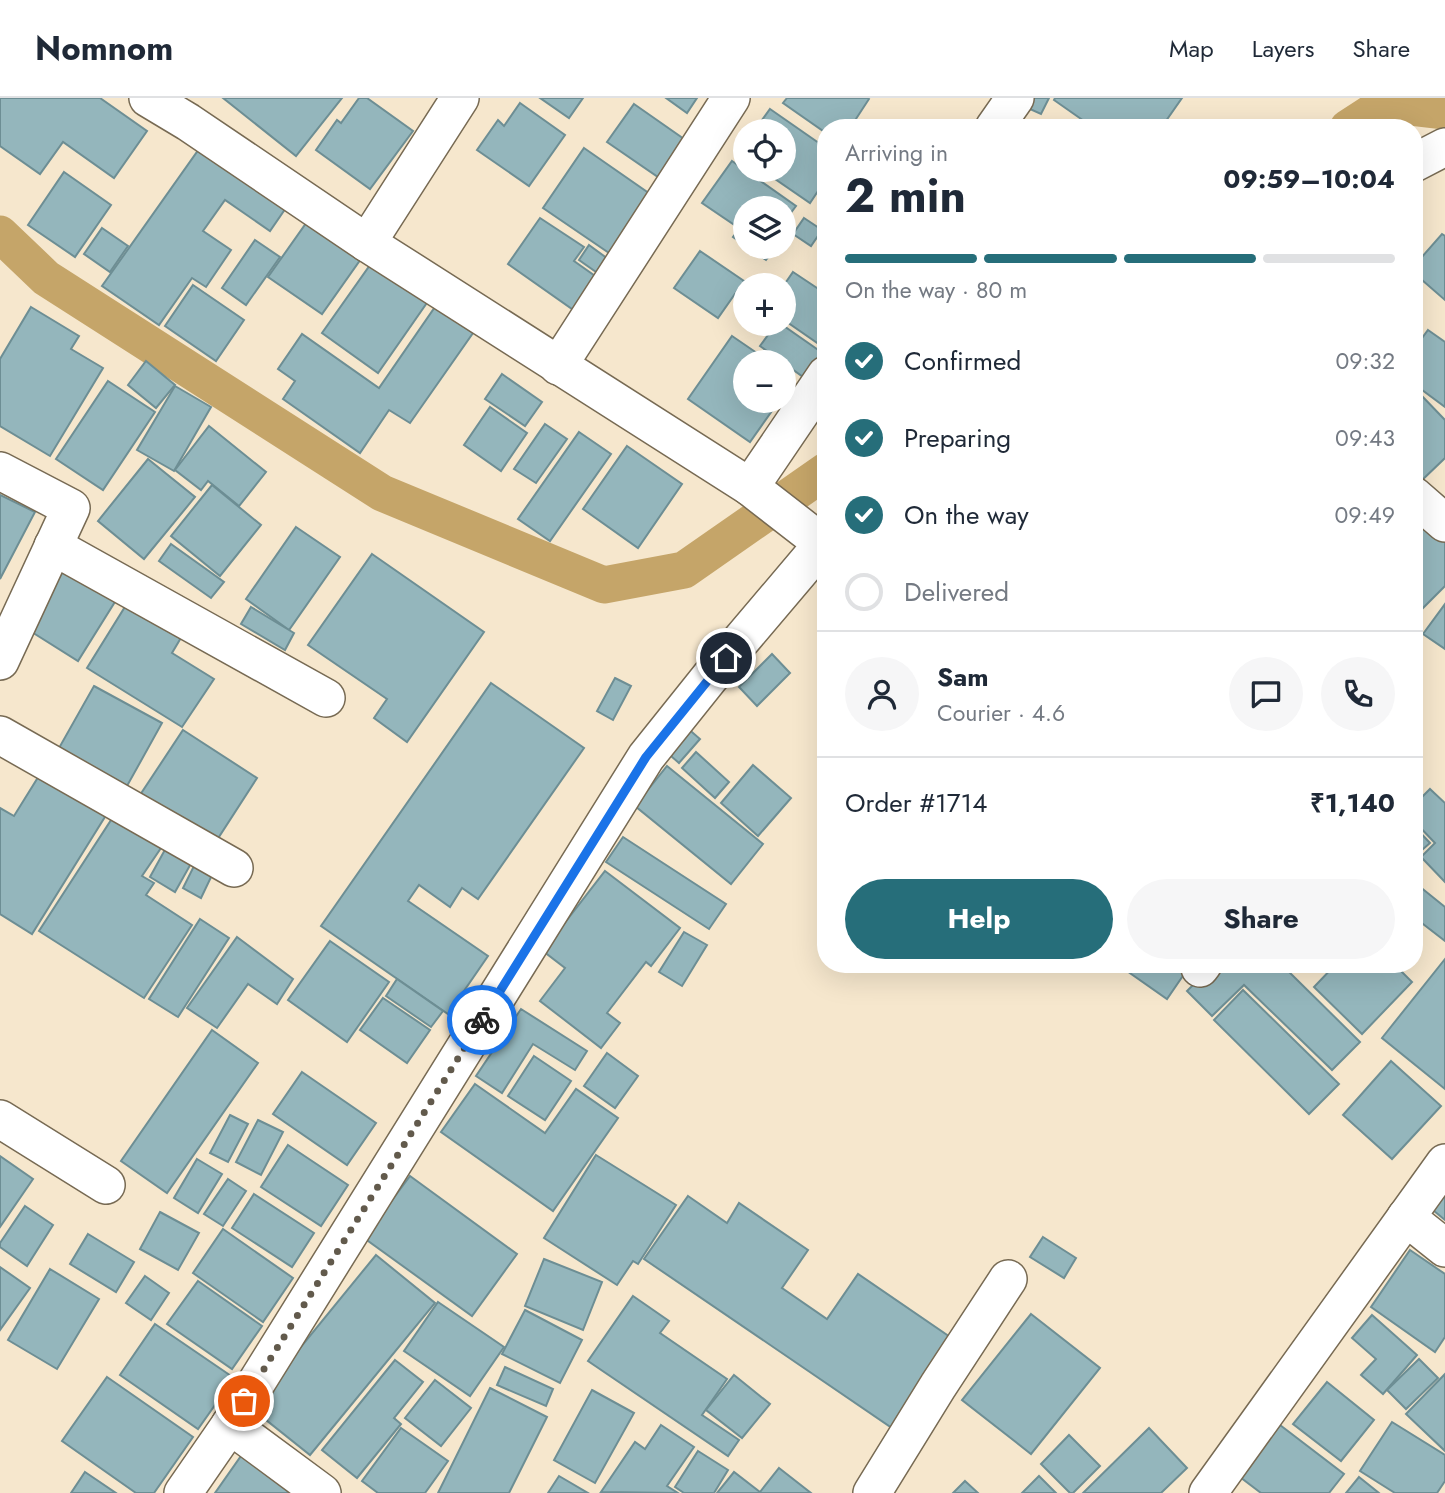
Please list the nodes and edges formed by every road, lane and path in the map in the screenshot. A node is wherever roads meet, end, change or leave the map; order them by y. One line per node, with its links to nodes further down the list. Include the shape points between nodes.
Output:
1 (148, 98): 5 (street)
2 (460, 98): 9 (street)
3 (731, 98): 10 (street)
4 (1015, 98): 6 (street)
5 (195, 110): 9 (street)
6 (1001, 119)
7 (1445, 147): 8 (street)
8 (1423, 158)
9 (367, 243): 10 (street)
10 (558, 366): 13 (street)
11 (817, 389): 13 (street)
12 (0, 471): 15 (street, via 71,508)
13 (751, 488): 14 (street)
14 (817, 538)
15 (53, 546): 17 (street); 18 (street)
16 (817, 548): 27 (street, via 646,757)
17 (0, 661)
18 (326, 698)
19 (0, 735): 20 (street)
20 (234, 869)
21 (0, 1119): 23 (street)
22 (1445, 1163): 24 (street)
23 (106, 1185)
24 (1406, 1217): 25 (street); 31 (street)
25 (1445, 1248)
26 (1008, 1279): 30 (street)
27 (230, 1424): 28 (street); 29 (street)
28 (183, 1493)
29 (322, 1493)
30 (872, 1493)
31 (1208, 1493)

